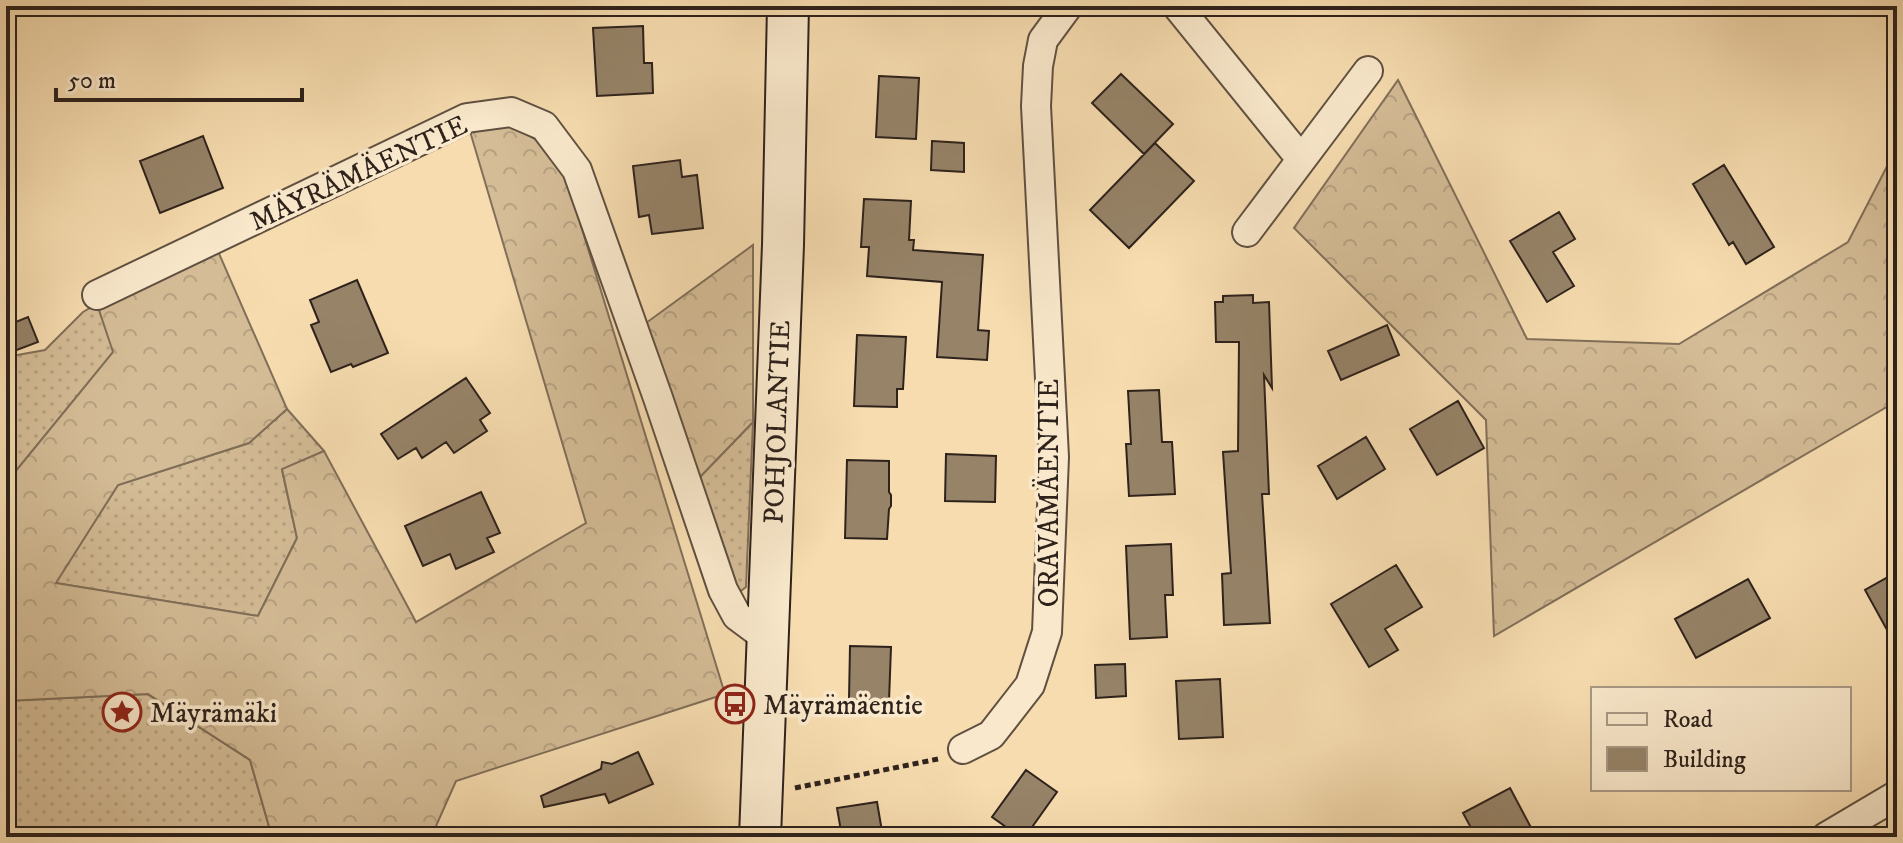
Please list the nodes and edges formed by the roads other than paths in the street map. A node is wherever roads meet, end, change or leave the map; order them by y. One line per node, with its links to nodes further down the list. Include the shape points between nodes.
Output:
1 (788, 6): 8 (street, POHJOLANTIE)
2 (1068, 6): 9 (street, ORAVAMÄENTIE, via 1043,40 1036,106 1054,457 1047,632 1030,685 991,735)
3 (1177, 6): 5 (street)
4 (1368, 71): 5 (street)
5 (1301, 159): 6 (street)
6 (1247, 232)
7 (97, 295): 8 (street, MÄYRÄMÄENTIE, via 467,118 511,112 544,126 577,170 723,590 737,616)
8 (768, 639): 11 (street, POHJOLANTIE)
9 (963, 749)
10 (1897, 795): 12 (street)
11 (760, 837)
12 (1826, 837)

